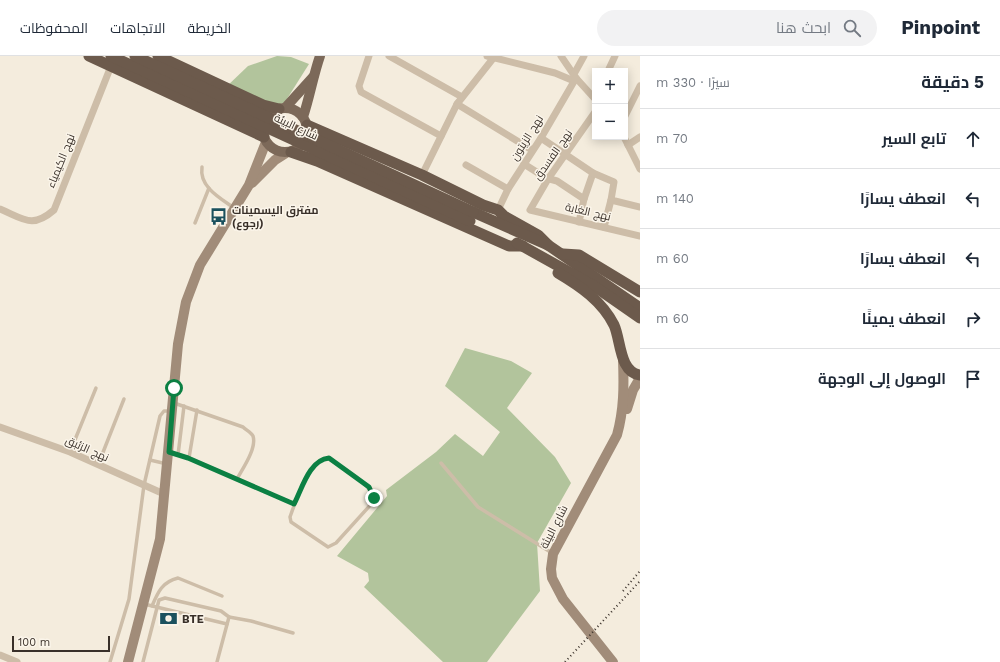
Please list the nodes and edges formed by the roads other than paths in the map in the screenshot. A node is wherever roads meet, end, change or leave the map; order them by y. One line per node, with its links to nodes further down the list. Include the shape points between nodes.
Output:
1 (89, 56): 12 (highway)
2 (135, 56): 50 (highway, bridge)
3 (158, 56): 20 (highway, via 263,105)
4 (320, 56): 14 (main road)
5 (369, 56): 24 (street, via 359,91)
6 (389, 56): 18 (street)
7 (487, 56): 11 (street)
8 (562, 56): 15 (street)
9 (584, 56): 15 (street, نهج الزيتون)
10 (615, 56): 13 (street)
11 (495, 57): 15 (street); 18 (street)
12 (111, 61): 27 (highway); 47 (street, نهج الكيمياء, via 54,210 34,222); 50 (highway, شارع البيئة, bridge)
13 (609, 68)
14 (313, 77): 20 (main road); 23 (main road)
15 (575, 78): 17 (street); 26 (street, نهج الزيتون)
16 (640, 86): 21 (street)
17 (592, 95)
18 (462, 97): 19 (street)
19 (457, 104): 24 (street); 30 (street)
20 (282, 108): 23 (main road, via 298,112); 27 (main road, via 273,112 264,123)
21 (628, 110)
22 (592, 116): 32 (street, نهج الفسدق)
23 (305, 121): 31 (main road, via 308,132 302,145); 38 (highway)
24 (441, 136): 38 (street)
25 (640, 137): 29 (street)
26 (541, 138): 30 (street, نهج الزيتون); 32 (street)
27 (265, 139): 31 (main road, via 275,150); 40 (main road)
28 (626, 140): 29 (street)
29 (628, 144): 36 (street)
30 (532, 150): 33 (street, نهج الزيتون)
31 (288, 152): 40 (main road, via 275,160); 56 (highway, via 317,161 509,246)
32 (565, 154): 37 (street); 39 (street, نهج الفسدق)
33 (524, 164): 39 (street); 42 (street, نهج الزيتون)
34 (466, 165): 42 (street)
35 (202, 167): 41 (lane, via 202,176)
36 (640, 169)
37 (593, 173): 43 (street); 44 (street, via 614,182)
38 (422, 175): 48 (highway)
39 (548, 179): 43 (street, via 557,181); 49 (street, نهج الفسدق)
40 (249, 185): 46 (main road)
41 (209, 188): 46 (lane); 52 (lane)
42 (508, 189): 48 (street, نهج الزيتون)
43 (584, 199): 51 (street)
44 (611, 200): 45 (street); 53 (street)
45 (640, 207)
46 (235, 208): 68 (main road, via 200,265 186,302 178,344)
47 (0, 209)
48 (498, 210): 55 (highway, via 538,235)
49 (530, 210): 51 (street, نهج الغابة)
50 (472, 217): 55 (highway, شارع البيئة); 56 (highway)
51 (579, 222): 53 (street, نهج الغابة)
52 (195, 223)
53 (604, 227): 54 (street, نهج الغابة)
54 (640, 236)
55 (548, 245): 57 (highway, شارع البيئة)
56 (527, 248): 58 (highway); 62 (highway, via 541,264 580,287 602,307 619,337)
57 (562, 254): 58 (highway, شارع البيئة); 59 (highway, via 579,255)
58 (595, 281): 60 (highway); 61 (highway)
59 (640, 292)
60 (640, 308)
61 (640, 318)
62 (623, 360): 63 (highway, via 633,372); 70 (main road)
63 (640, 374)
64 (640, 378): 70 (main road)
65 (96, 388): 72 (lane)
66 (124, 399): 77 (lane)
67 (184, 406): 68 (lane); 69 (lane); 73 (lane)
68 (172, 407): 73 (main road); 75 (lane, via 162,412)
69 (196, 410): 74 (lane); 79 (lane, via 243,427 251,433 252,449)
70 (622, 417): 83 (main road, شارع البيئة, via 617,436)
71 (0, 426): 72 (street, نهج الزئبق)
72 (70, 452): 77 (street, نهج الزئبق)
73 (174, 454): 74 (lane); 78 (main road)
74 (188, 458): 79 (lane)
75 (150, 460): 78 (lane); 80 (lane)
76 (441, 463): 83 (lane, via 478,507)
77 (98, 465): 80 (street, نهج الزئبق)
78 (167, 465): 81 (main road)
79 (238, 479): 82 (lane)
80 (144, 485): 81 (street, نهج الزئبق); 92 (lane, via 129,599)
81 (164, 494): 85 (main road, via 160,539)
82 (294, 504): 82 (lane, via 291,522 328,547 336,543 374,498 369,487 329,458 319,461 310,471)
83 (553, 554): 96 (main road, شارع البيئة, via 552,578 563,599)
84 (222, 596): 85 (lane, via 178,578 160,588)
85 (147, 605): 86 (lane); 93 (main road)
86 (157, 607): 87 (lane, via 159,600 165,598 221,611); 88 (lane); 94 (lane)
87 (228, 617): 88 (lane); 89 (lane)
88 (228, 624): 95 (lane)
89 (293, 632)
90 (0, 656): 91 (street)
91 (17, 662)
92 (110, 662)
93 (128, 662)
94 (143, 662)
95 (217, 662)
96 (613, 662)

